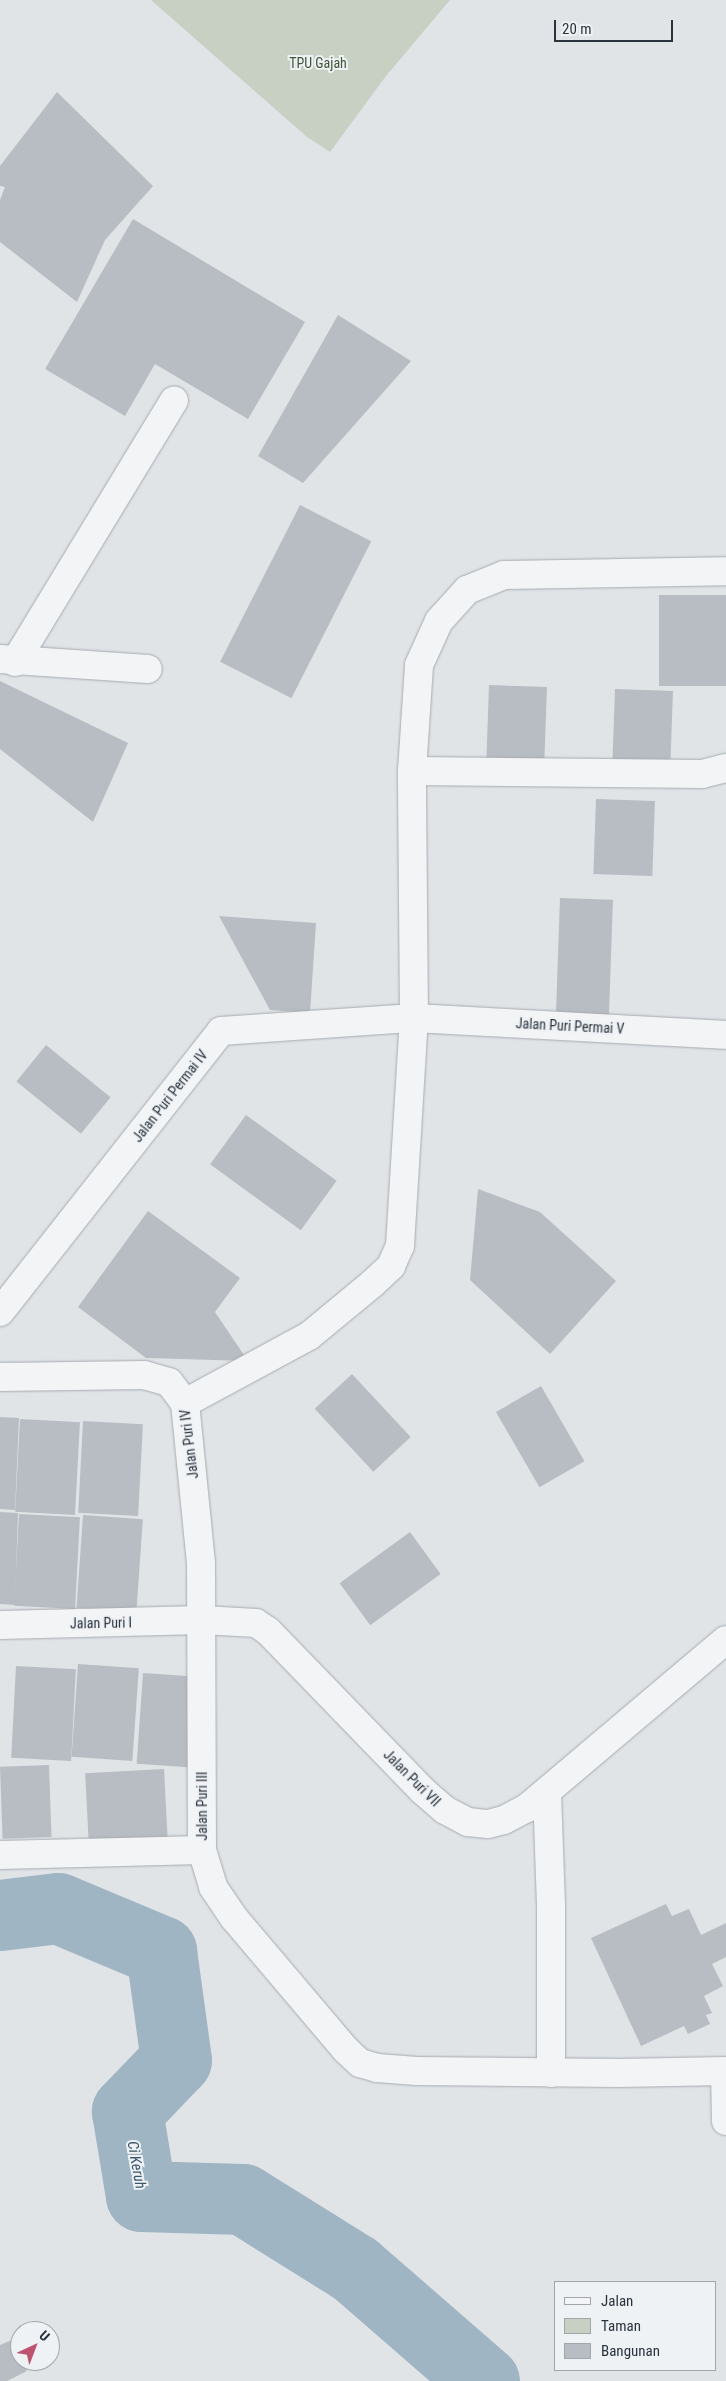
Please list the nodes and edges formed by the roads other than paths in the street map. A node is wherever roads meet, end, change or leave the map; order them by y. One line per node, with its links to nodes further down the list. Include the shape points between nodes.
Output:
1 (174, 400): 3 (street)
2 (726, 571): 6 (street, via 504,574 467,590 439,621 419,665)
3 (8, 660): 4 (street)
4 (148, 669)
5 (726, 768): 6 (street, via 702,774)
6 (412, 771): 7 (street)
7 (414, 1018): 8 (street, Jalan Puri Permai V); 9 (street, Jalan Puri Permai IV, via 221,1031); 11 (street, via 400,1246 391,1266 309,1336)
8 (726, 1035)
9 (0, 1312)
10 (0, 1377): 11 (street, Jalan Puri IV, via 144,1375 169,1382)
11 (185, 1403): 12 (street, Jalan Puri IV, via 201,1564)
12 (202, 1620): 13 (street, Jalan Puri I); 15 (street, Jalan Puri VII, via 256,1623 268,1631 423,1791 445,1810 468,1822 488,1824 504,1820); 16 (street, Jalan Puri III)
13 (0, 1625)
14 (726, 1640): 15 (street, Jalan Puri VII)
15 (547, 1792): 19 (street)
16 (202, 1850): 17 (street, Jalan Puri III); 19 (street, via 213,1887 234,1918 360,2063 377,2068 416,2071)
17 (0, 1855)
18 (726, 2071): 19 (street); 20 (street)
19 (551, 2073)
20 (726, 2121)

